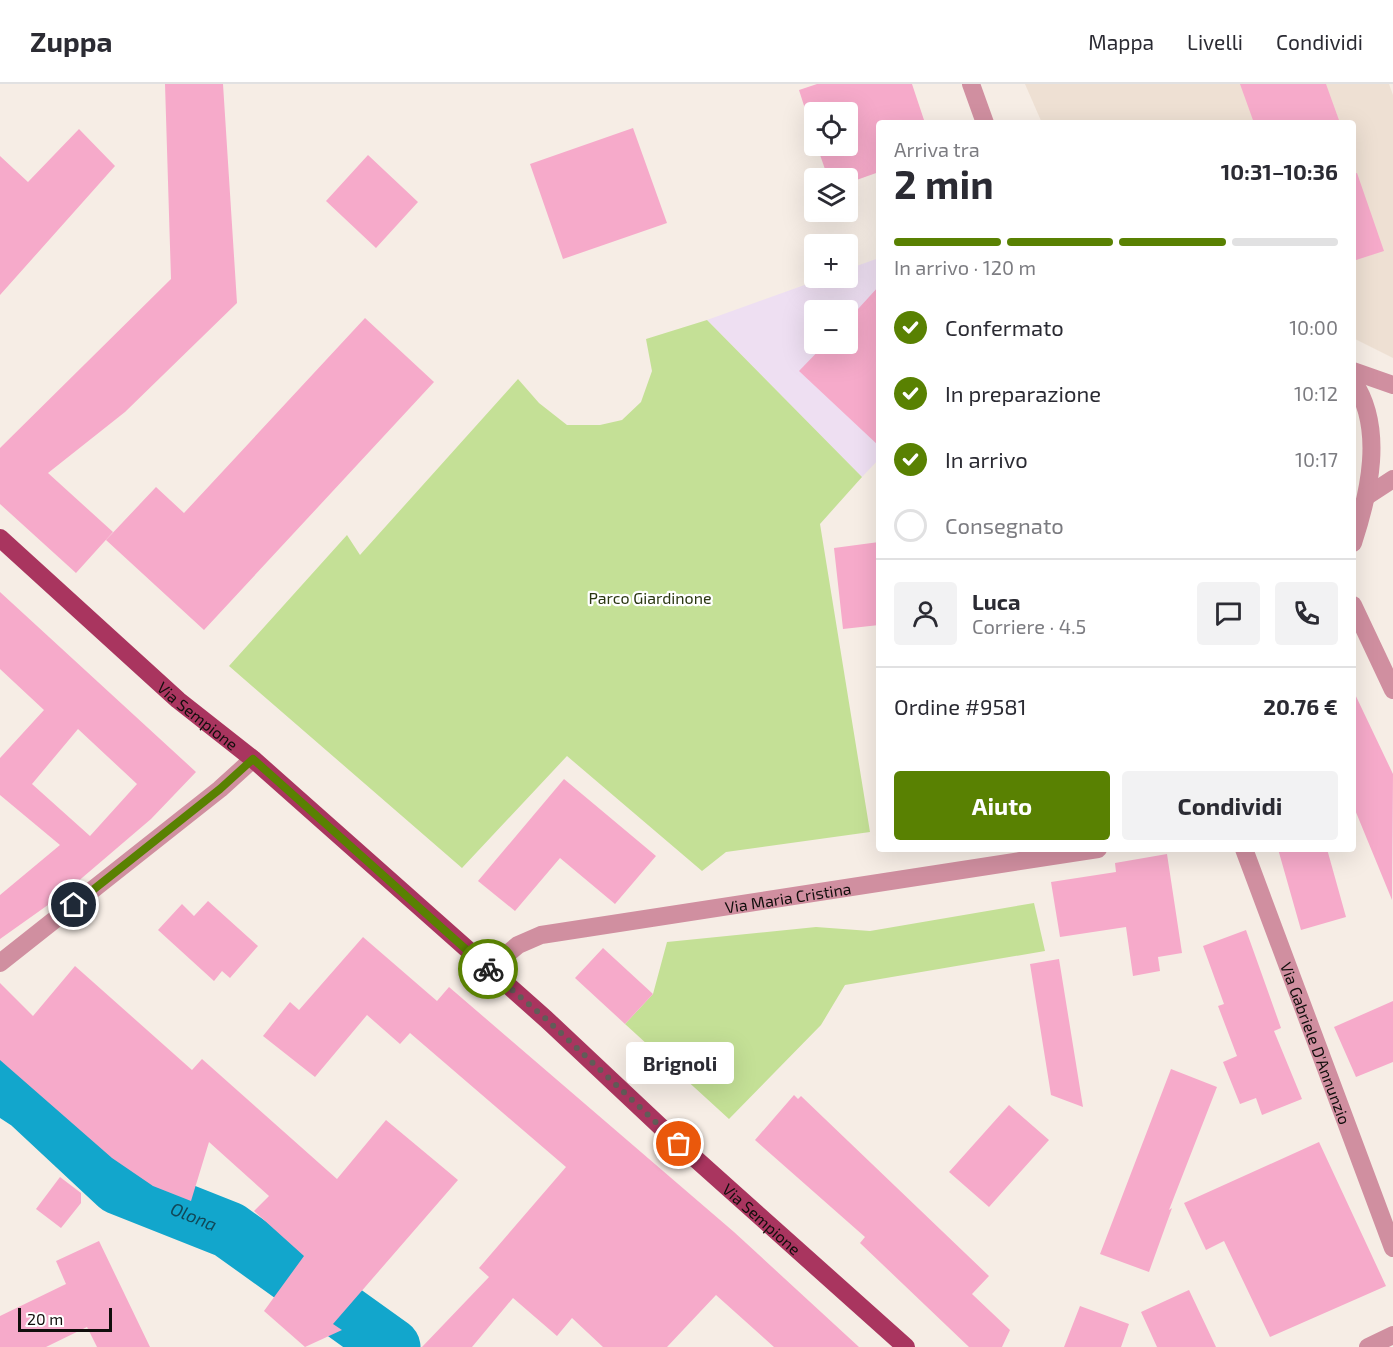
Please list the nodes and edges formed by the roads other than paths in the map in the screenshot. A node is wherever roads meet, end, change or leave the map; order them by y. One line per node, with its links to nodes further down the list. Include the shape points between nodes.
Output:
1 (971, 84): 2 (street)
2 (984, 120)
3 (1356, 371): 5 (street)
4 (1356, 385): 7 (street, via 1361,392 1372,455)
5 (1393, 385)
6 (1393, 479): 7 (street)
7 (1367, 496): 8 (street)
8 (1356, 533)
9 (0, 538): 12 (main road, Via Sempione, via 178,700)
10 (1356, 611): 11 (street)
11 (1393, 690)
12 (253, 759): 15 (street); 16 (main road, Via Sempione)
13 (1079, 852): 16 (street, Via Maria Cristina, via 541,935 518,945)
14 (1246, 852): 17 (street, Via Gabriele D'Annunzio)
15 (0, 963)
16 (488, 970): 19 (main road, Via Sempione)
17 (1391, 1240)
18 (1393, 1335): 20 (street)
19 (906, 1347)
20 (1368, 1347)

